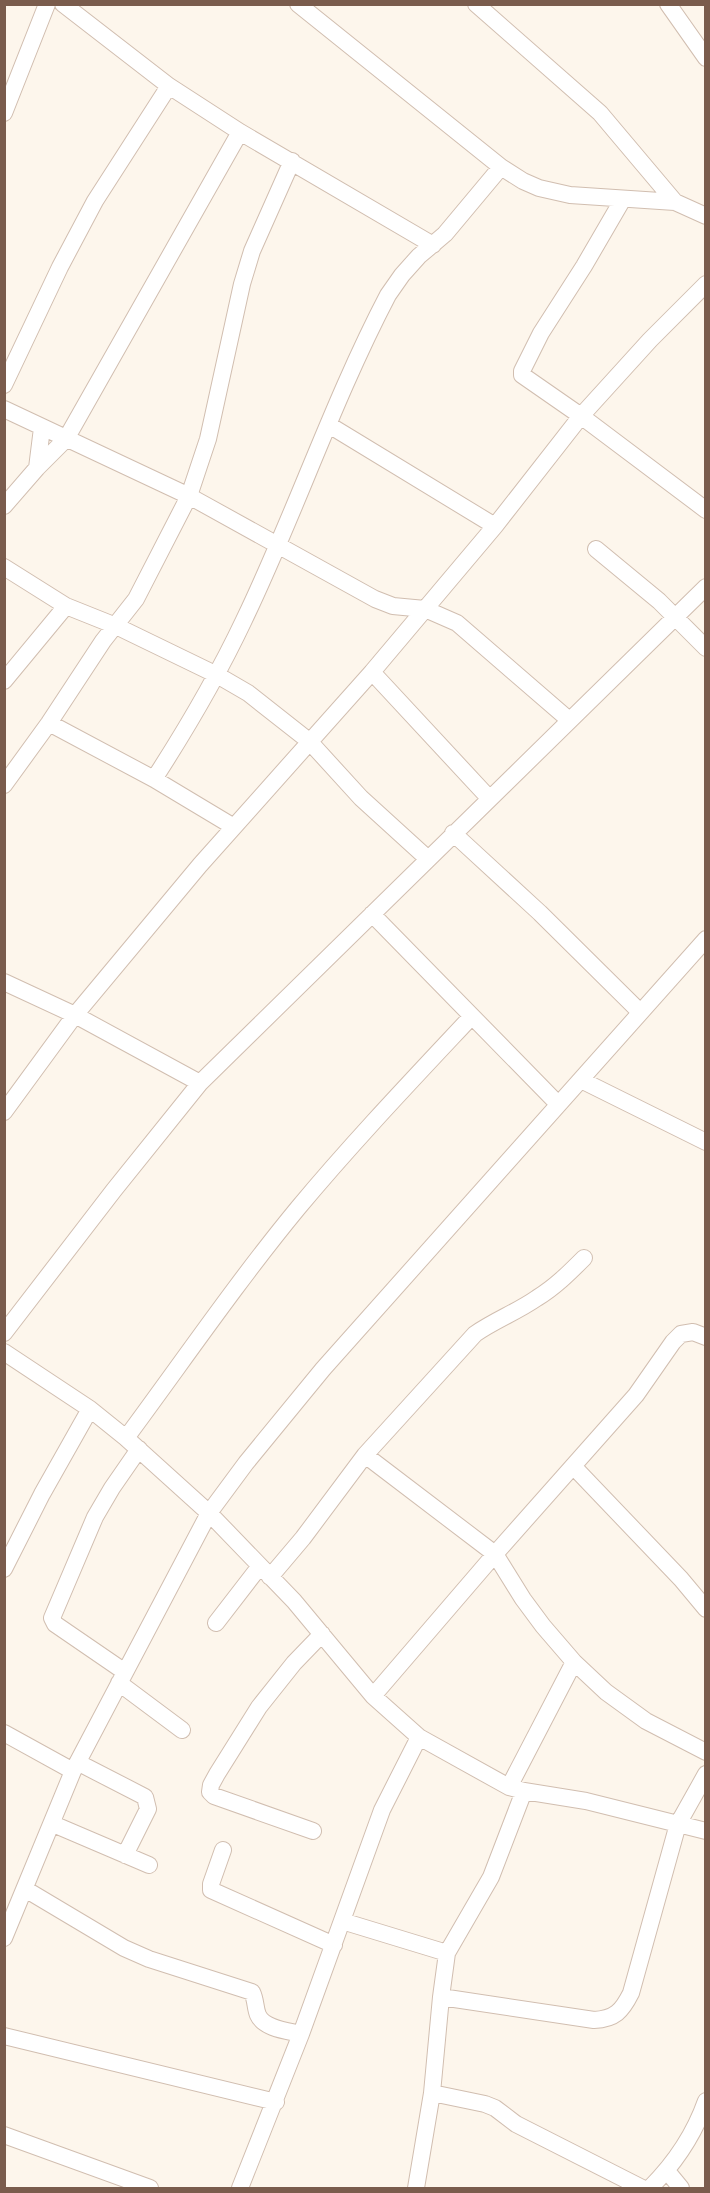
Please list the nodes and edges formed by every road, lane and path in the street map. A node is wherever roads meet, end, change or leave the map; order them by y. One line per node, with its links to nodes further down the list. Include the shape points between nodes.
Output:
1 (47, 4): 8 (street)
2 (63, 4): 7 (street)
3 (298, 4): 11 (street)
4 (476, 4): 13 (street, via 600,113)
5 (668, 4): 6 (street)
6 (705, 58)
7 (169, 86): 9 (street); 17 (street, via 95,201)
8 (4, 114)
9 (240, 132): 10 (street); 22 (street)
10 (292, 161): 15 (street); 24 (street, via 252,250 208,439)
11 (501, 167): 12 (street, via 539,188); 15 (street)
12 (623, 199): 13 (street); 19 (street, via 521,373)
13 (675, 202): 14 (street)
14 (705, 216)
15 (433, 244): 20 (street, via 388,295)
16 (705, 284): 19 (street)
17 (4, 385)
18 (4, 409): 21 (street)
19 (581, 417): 26 (street); 27 (street)
20 (329, 425): 27 (street); 28 (street)
21 (42, 428): 22 (street); 23 (street)
22 (66, 439): 23 (street); 24 (street)
23 (37, 468): 25 (street)
24 (189, 496): 28 (street); 35 (street, via 136,599)
25 (4, 506)
26 (705, 510)
27 (495, 526): 33 (street)
28 (278, 545): 33 (street, via 384,603); 38 (street)
29 (596, 549): 34 (street)
30 (4, 567): 32 (street)
31 (705, 587): 34 (street)
32 (66, 606): 35 (street); 39 (street)
33 (425, 609): 37 (street); 40 (street, via 457,623)
34 (675, 617): 36 (street); 40 (street)
35 (116, 626): 38 (street); 41 (street)
36 (705, 648)
37 (372, 672): 42 (street); 45 (street)
38 (217, 675): 42 (street, via 248,693); 43 (street)
39 (4, 681)
40 (568, 719): 45 (street)
41 (49, 723): 43 (street); 44 (street)
42 (309, 741): 46 (street); 48 (street, via 361,798)
43 (154, 779): 46 (street)
44 (4, 785)
45 (489, 798): 47 (street)
46 (234, 827): 53 (street)
47 (453, 834): 48 (street); 52 (street)
48 (428, 859): 49 (street)
49 (372, 914): 54 (street); 56 (street)
50 (705, 939): 52 (street)
51 (4, 982): 53 (street)
52 (640, 1012): 55 (street)
53 (75, 1015): 56 (street); 58 (street)
54 (472, 1016): 57 (street); 65 (street, via 298,1208)
55 (581, 1080): 57 (street); 59 (street)
56 (200, 1083): 61 (street)
57 (558, 1104): 69 (street, via 323,1369)
58 (4, 1112)
59 (705, 1142)
60 (584, 1258): 67 (street, via 559,1283 475,1334)
61 (4, 1333)
62 (705, 1337): 68 (street, via 693,1332 681,1334 636,1395)
63 (4, 1352): 64 (street)
64 (90, 1409): 65 (street); 71 (street)
65 (126, 1438): 66 (street)
66 (139, 1449): 69 (street); 77 (street, via 95,1517 52,1618)
67 (365, 1455): 70 (street); 72 (street, via 303,1539)
68 (573, 1466): 70 (street); 73 (street)
69 (209, 1514): 72 (street); 77 (street)
70 (495, 1554): 76 (street, via 523,1599); 78 (street)
71 (4, 1569)
72 (265, 1571): 74 (street); 75 (street)
73 (705, 1609)
74 (216, 1623)
75 (322, 1634): 78 (street); 88 (street, via 260,1707 217,1774 210,1792)
76 (574, 1662): 82 (street, via 646,1721); 85 (street)
77 (122, 1678): 79 (street); 83 (street)
78 (373, 1696): 81 (street)
79 (182, 1730)
80 (4, 1734): 83 (street)
81 (419, 1737): 85 (street); 94 (street, via 382,1810)
82 (705, 1752)
83 (76, 1767): 86 (street); 91 (street, via 145,1797 148,1802)
84 (705, 1773): 87 (street)
85 (516, 1789): 87 (street, via 586,1801); 97 (street, via 491,1877)
86 (53, 1824): 91 (street); 93 (street)
87 (678, 1824): 89 (street); 98 (street, via 631,1994 614,2018 594,2020)
88 (313, 1831)
89 (705, 1831)
90 (223, 1850): 96 (street, via 211,1890)
91 (125, 1855): 92 (street)
92 (149, 1864)
93 (25, 1889): 95 (street); 99 (street, via 124,1948 252,1992 258,2016 266,2025)
94 (342, 1921): 96 (street); 97 (street)
95 (4, 1938)
96 (334, 1945): 99 (street)
97 (447, 1953): 98 (street)
98 (441, 1997): 101 (street)
99 (301, 2034): 102 (street)
100 (4, 2036): 102 (street)
101 (432, 2093): 108 (street); 109 (street, via 495,2108 516,2124)
102 (276, 2103): 107 (street)
103 (704, 2107): 105 (street, via 690,2138)
104 (4, 2135): 106 (street)
105 (667, 2171): 110 (street); 111 (street)
106 (150, 2188)
107 (240, 2188)
108 (416, 2188)
109 (642, 2188)
110 (650, 2188)
111 (681, 2188)

